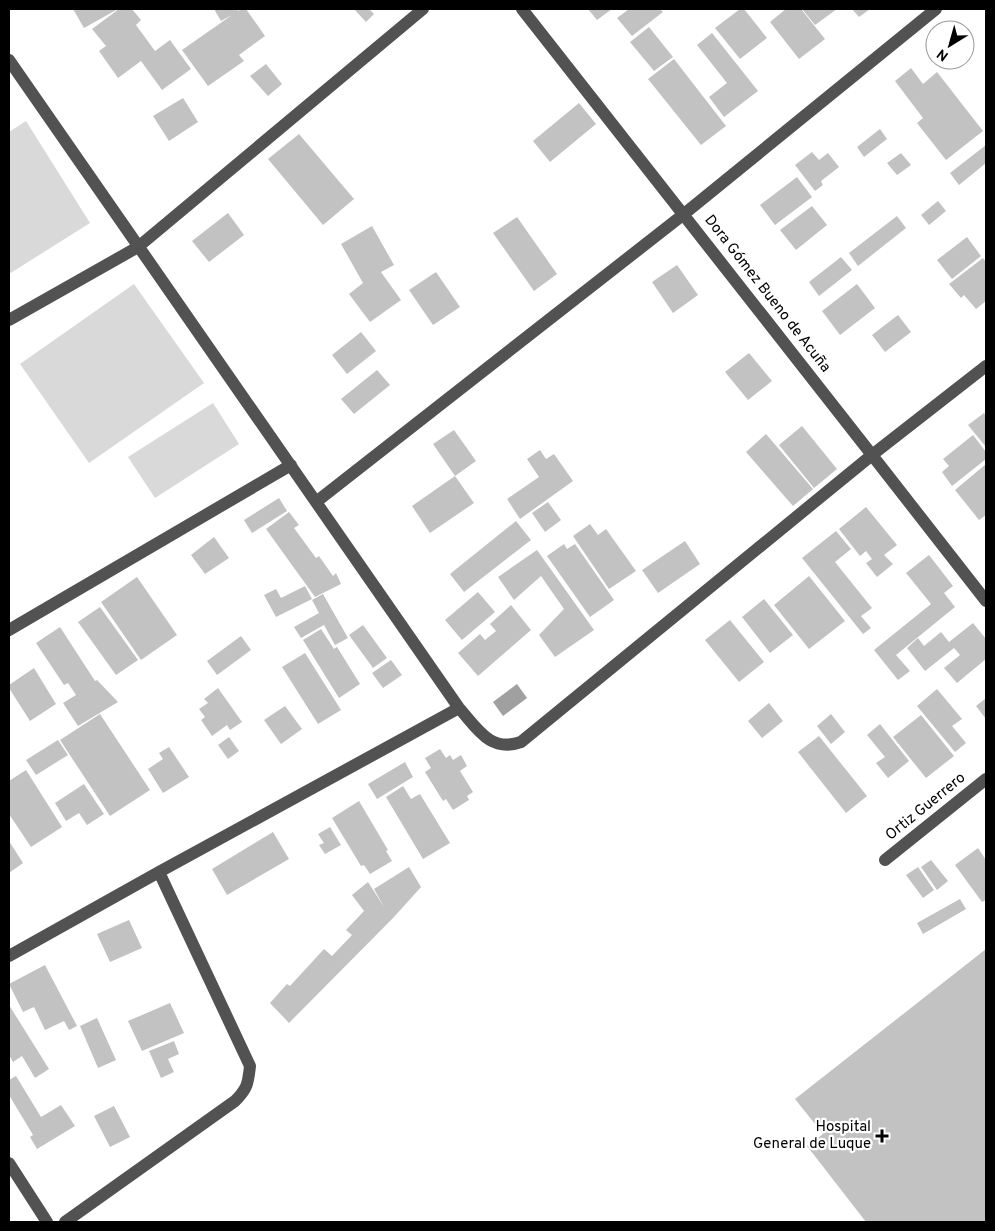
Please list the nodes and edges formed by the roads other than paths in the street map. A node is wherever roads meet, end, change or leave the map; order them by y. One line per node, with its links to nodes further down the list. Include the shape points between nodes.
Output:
1 (423, 9): 6 (street)
2 (522, 9): 5 (street, Dora Gómez Bueno de Acuña)
3 (936, 9): 5 (street)
4 (9, 60): 6 (street)
5 (684, 214): 9 (street, Dora Gómez Bueno de Acuña); 11 (street)
6 (138, 247): 7 (street); 10 (street)
7 (9, 320)
8 (986, 366): 9 (street)
9 (872, 454): 12 (street, Dora Gómez Bueno de Acuña); 14 (street, via 521,742 512,746 494,743)
10 (291, 465): 11 (street); 13 (street)
11 (316, 502): 14 (street)
12 (986, 601)
13 (9, 630)
14 (459, 708): 17 (street)
15 (986, 779): 16 (street, Ortiz Guerrero)
16 (885, 860)
17 (159, 872): 18 (street); 21 (street, via 250,1066 248,1082 235,1101)
18 (9, 956)
19 (9, 1163): 20 (street)
20 (46, 1222)
21 (65, 1222)

